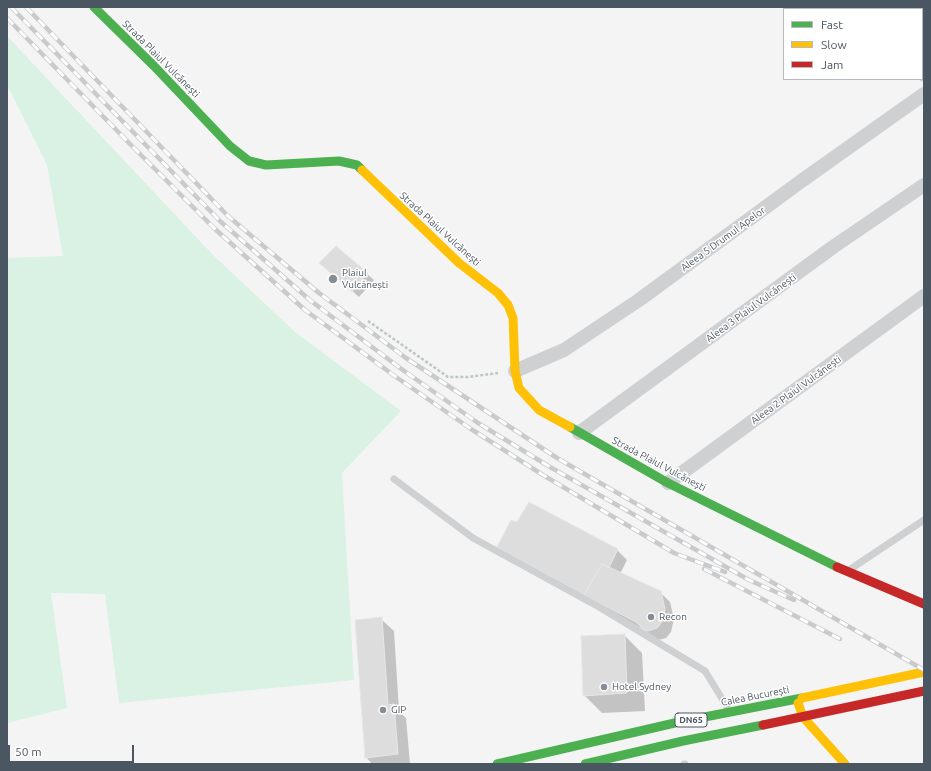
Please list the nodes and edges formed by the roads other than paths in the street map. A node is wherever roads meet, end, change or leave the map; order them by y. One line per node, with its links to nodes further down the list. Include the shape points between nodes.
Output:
1 (94, 7): 5 (street, Strada Plaiul Vulcănești, via 230,146 249,161 266,165 339,161 357,165 459,263 498,293 508,305 514,318)
2 (924, 94): 5 (street, Aleea 5 Drumul Apelor, via 639,300 564,350)
3 (924, 185): 6 (street, Aleea 3 Plaiul Vulcănești, via 821,256)
4 (924, 296): 8 (street, Aleea 2 Plaiul Vulcănești)
5 (515, 371): 6 (street, Strada Plaiul Vulcănești, via 519,388 539,410)
6 (579, 433): 8 (street, Strada Plaiul Vulcănești)
7 (394, 478): 15 (lane, via 473,538 599,606 705,671)
8 (668, 483): 10 (street, Strada Plaiul Vulcănești)
9 (924, 520): 10 (lane)
10 (846, 572): 11 (street, Strada Plaiul Vulcănești)
11 (921, 599)
12 (924, 672): 14 (street, Calea București / DN65)
13 (924, 690): 16 (street, DN65)
14 (797, 699): 15 (street, Calea București / DN65); 16 (street)
15 (731, 712): 17 (street, Calea București / DN65)
16 (803, 718): 18 (street, DN65, via 683,741); 19 (street)
17 (497, 764)
18 (585, 764)
19 (846, 764)

